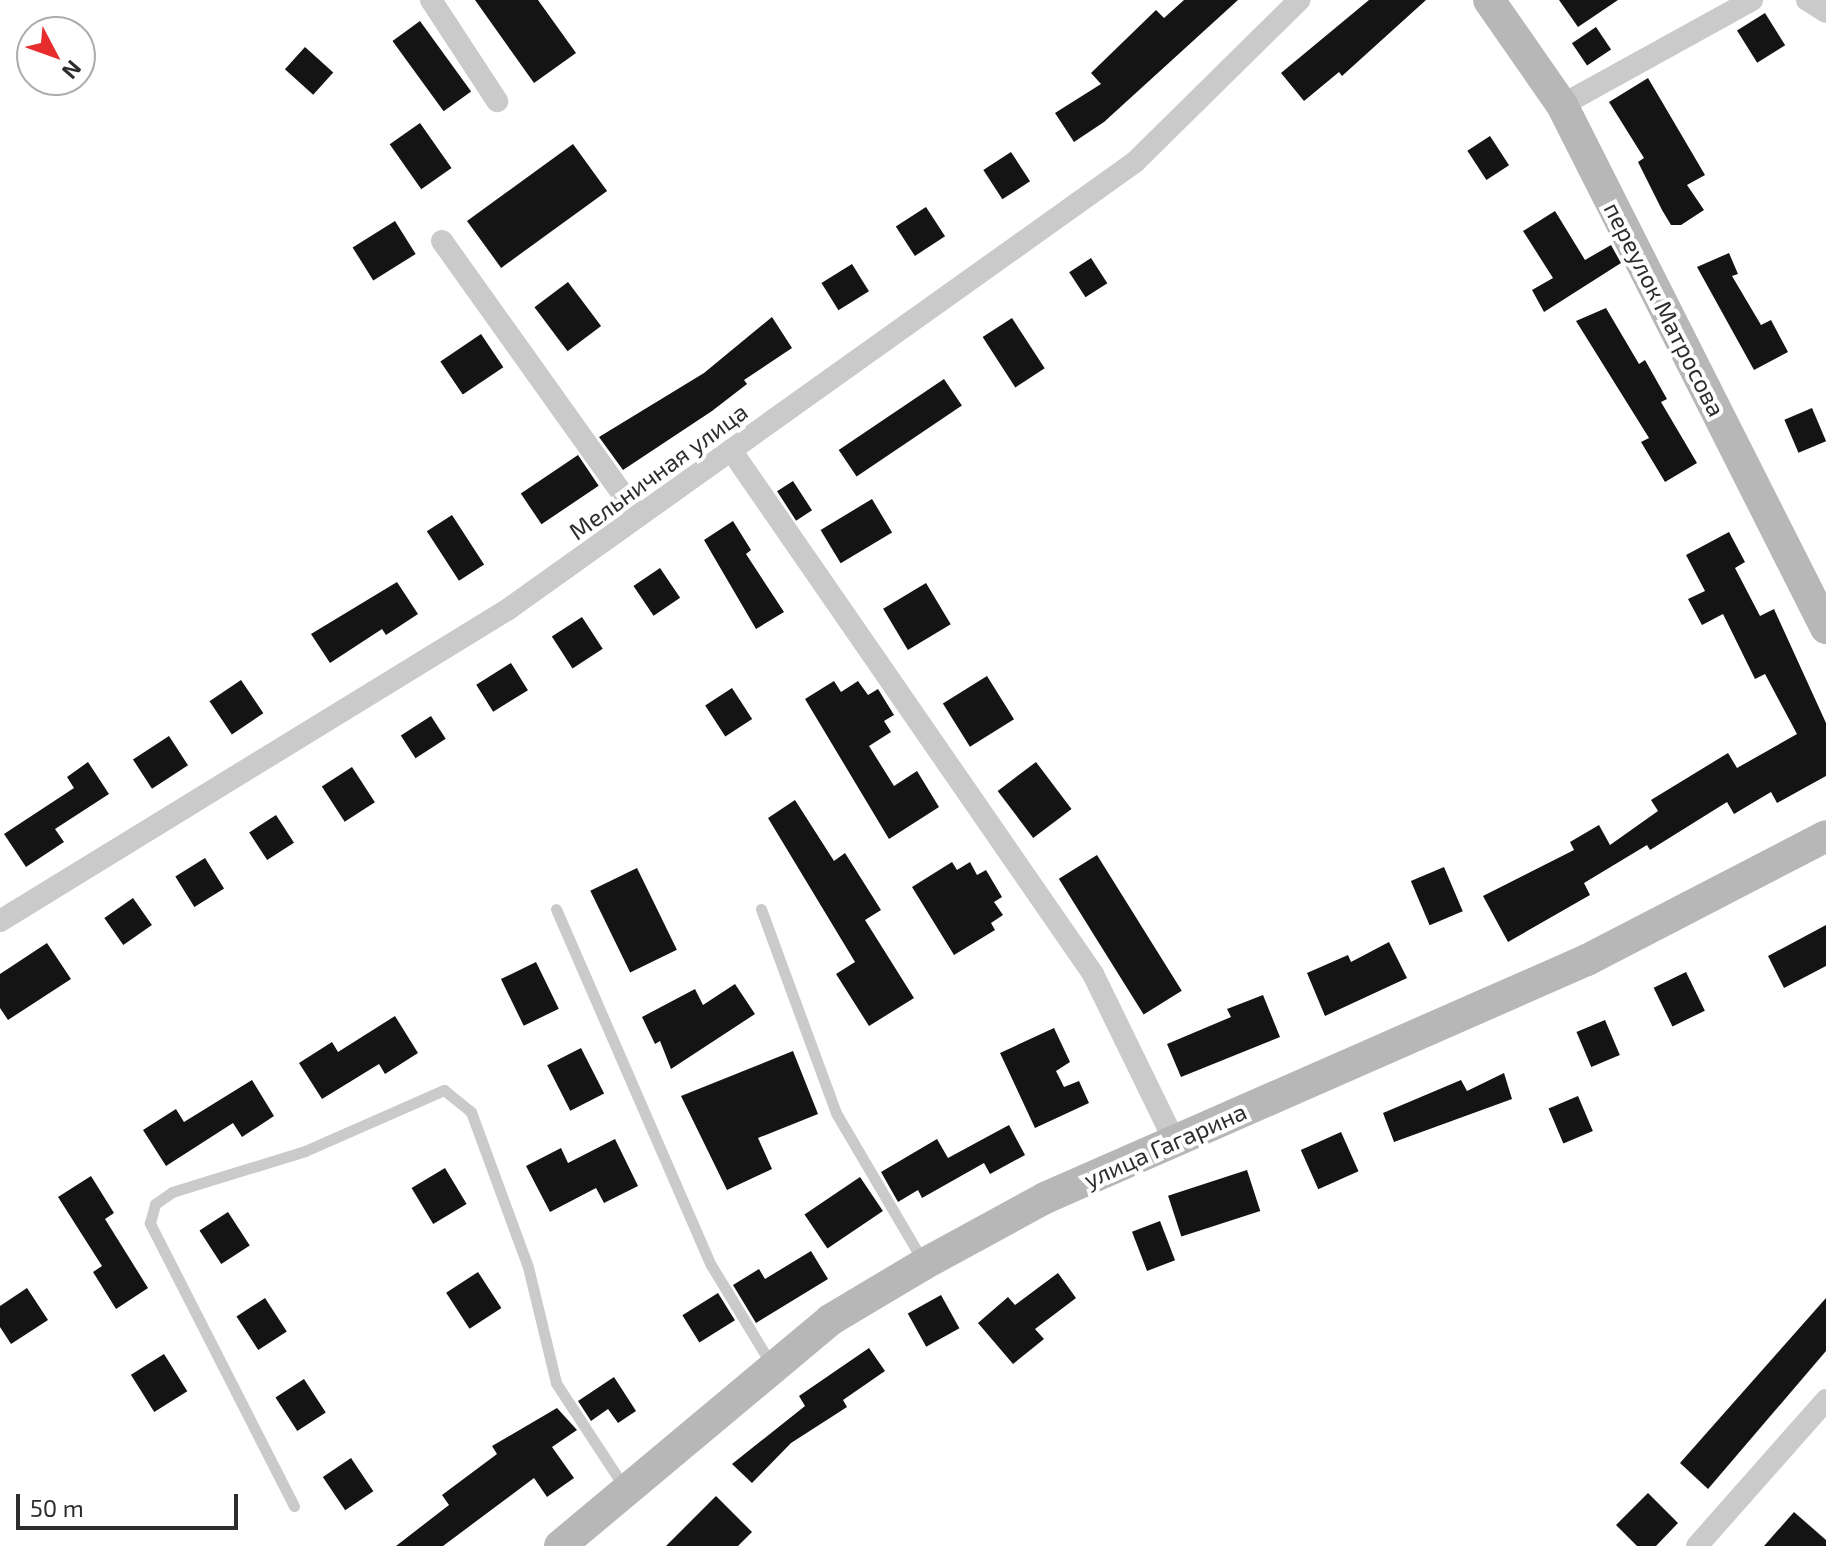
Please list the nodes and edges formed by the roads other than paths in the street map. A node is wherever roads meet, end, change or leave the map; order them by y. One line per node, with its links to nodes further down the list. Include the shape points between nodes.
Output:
1 (431, 0): 7 (street)
2 (1299, 0): 10 (street, Мельничная улица, via 1135,162)
3 (1489, 0): 8 (main road, переулок Матросова)
4 (1752, 0): 8 (street)
5 (1807, 0): 6 (street)
6 (1826, 12)
7 (497, 101)
8 (1562, 105): 12 (main road, переулок Матросова)
9 (442, 241): 11 (street)
10 (731, 450): 11 (street, Мельничная улица); 17 (street, via 1093,974)
11 (638, 516): 16 (street, Мельничная улица, via 507,610)
12 (1826, 628)
13 (1826, 836): 17 (main road, улица Гагарина, via 1587,960)
14 (556, 909): 19 (lane, via 711,1265)
15 (761, 909): 18 (lane, via 836,1113)
16 (0, 921)
17 (1174, 1140): 18 (main road, улица Гагарина, via 1045,1198)
18 (924, 1264): 19 (main road, улица Гагарина, via 830,1320)
19 (773, 1367): 21 (main road, улица Гагарина)
20 (1826, 1400): 24 (street)
21 (624, 1487): 22 (lane, via 556,1383 528,1267 471,1112 444,1090 305,1151 172,1192 155,1204 150,1223); 23 (main road, улица Гагарина)
22 (294, 1506)
23 (560, 1546)
24 (1697, 1546)

